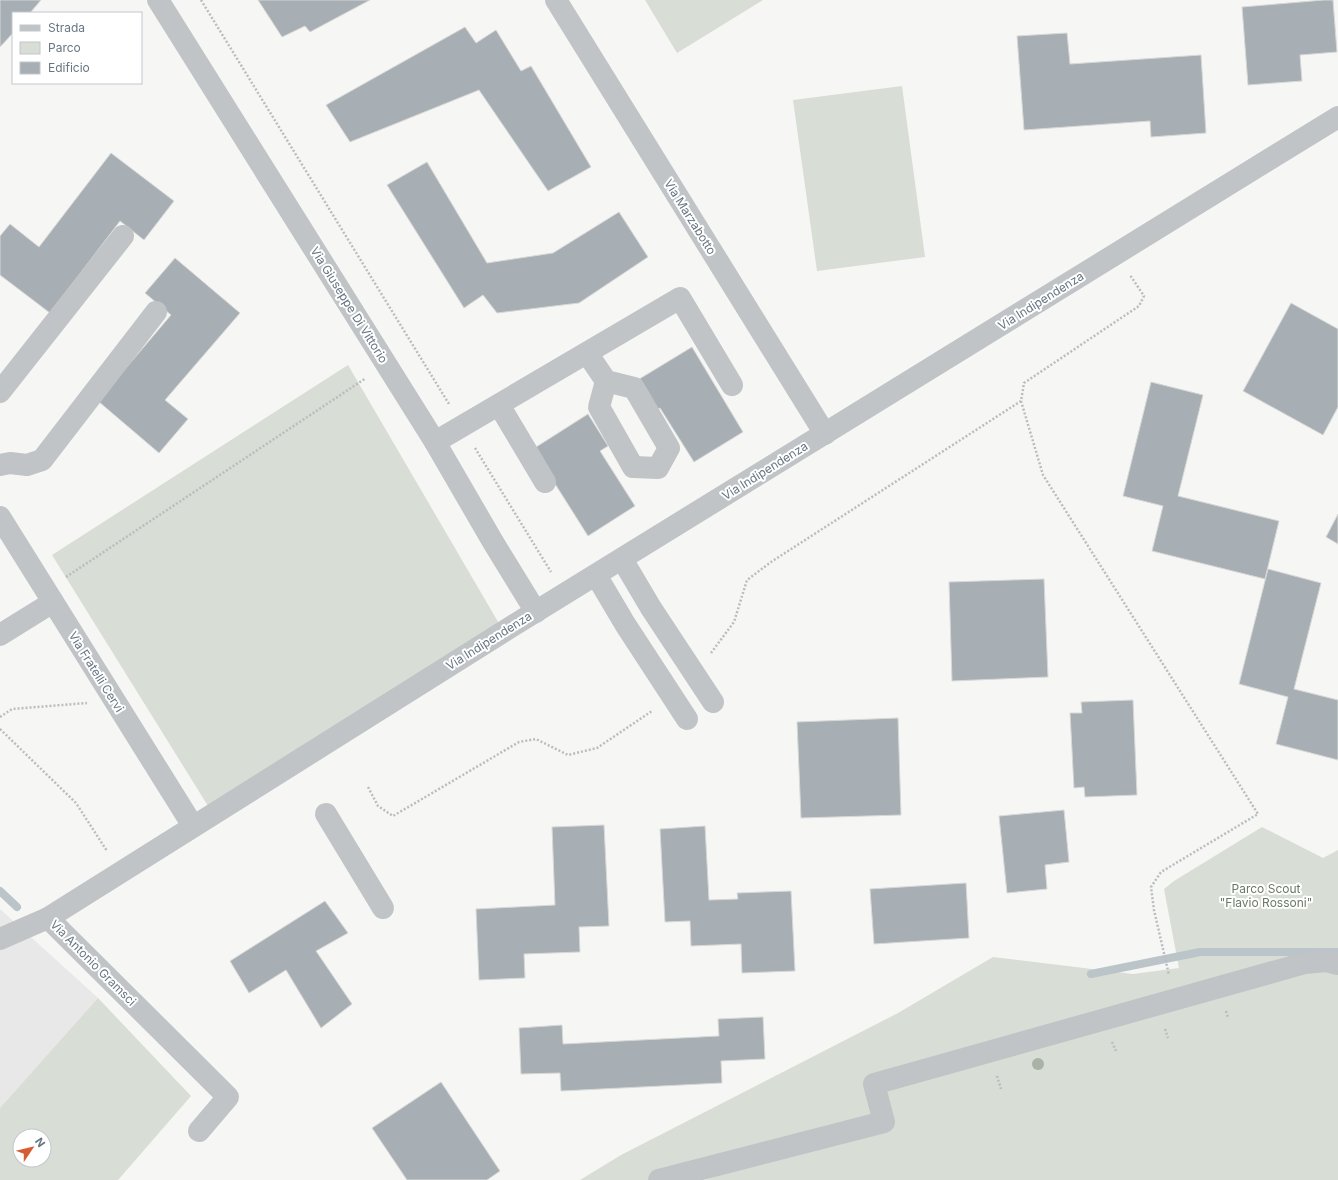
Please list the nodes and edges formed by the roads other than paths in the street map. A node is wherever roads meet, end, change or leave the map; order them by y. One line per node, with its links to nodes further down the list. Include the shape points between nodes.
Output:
1 (158, 0): 12 (street, Via Giuseppe Di Vittorio)
2 (556, 0): 11 (street, Via Marzabotto)
3 (1338, 117): 11 (street, Via Indipendenza)
4 (123, 236): 9 (street)
5 (156, 312): 13 (street, via 42,460 27,465)
6 (587, 353): 7 (street); 8 (street, via 680,298); 10 (street)
7 (606, 381)
8 (732, 385)
9 (0, 392)
10 (499, 405): 12 (street); 14 (street)
11 (825, 434): 16 (street, Via Indipendenza)
12 (435, 442): 19 (street, Via Giuseppe Di Vittorio)
13 (0, 465)
14 (545, 482)
15 (0, 517): 18 (street, Via Fratelli Cervi)
16 (622, 559): 17 (street, Via Indipendenza); 21 (street)
17 (596, 575): 19 (street, Via Indipendenza); 22 (street)
18 (49, 596): 20 (street); 24 (street, Via Fratelli Cervi)
19 (536, 612): 24 (street, Via Indipendenza)
20 (0, 635)
21 (713, 702)
22 (686, 719)
23 (326, 814): 25 (street)
24 (193, 826): 26 (street, Via Antonio Gramsci)
25 (383, 908)
26 (48, 918): 27 (street); 29 (street, Via Antonio Gramsci, via 228,1097)
27 (0, 939)
28 (1338, 964): 30 (street, via 1326,961 1305,963 874,1084 884,1122)
29 (199, 1131)
30 (659, 1180)

